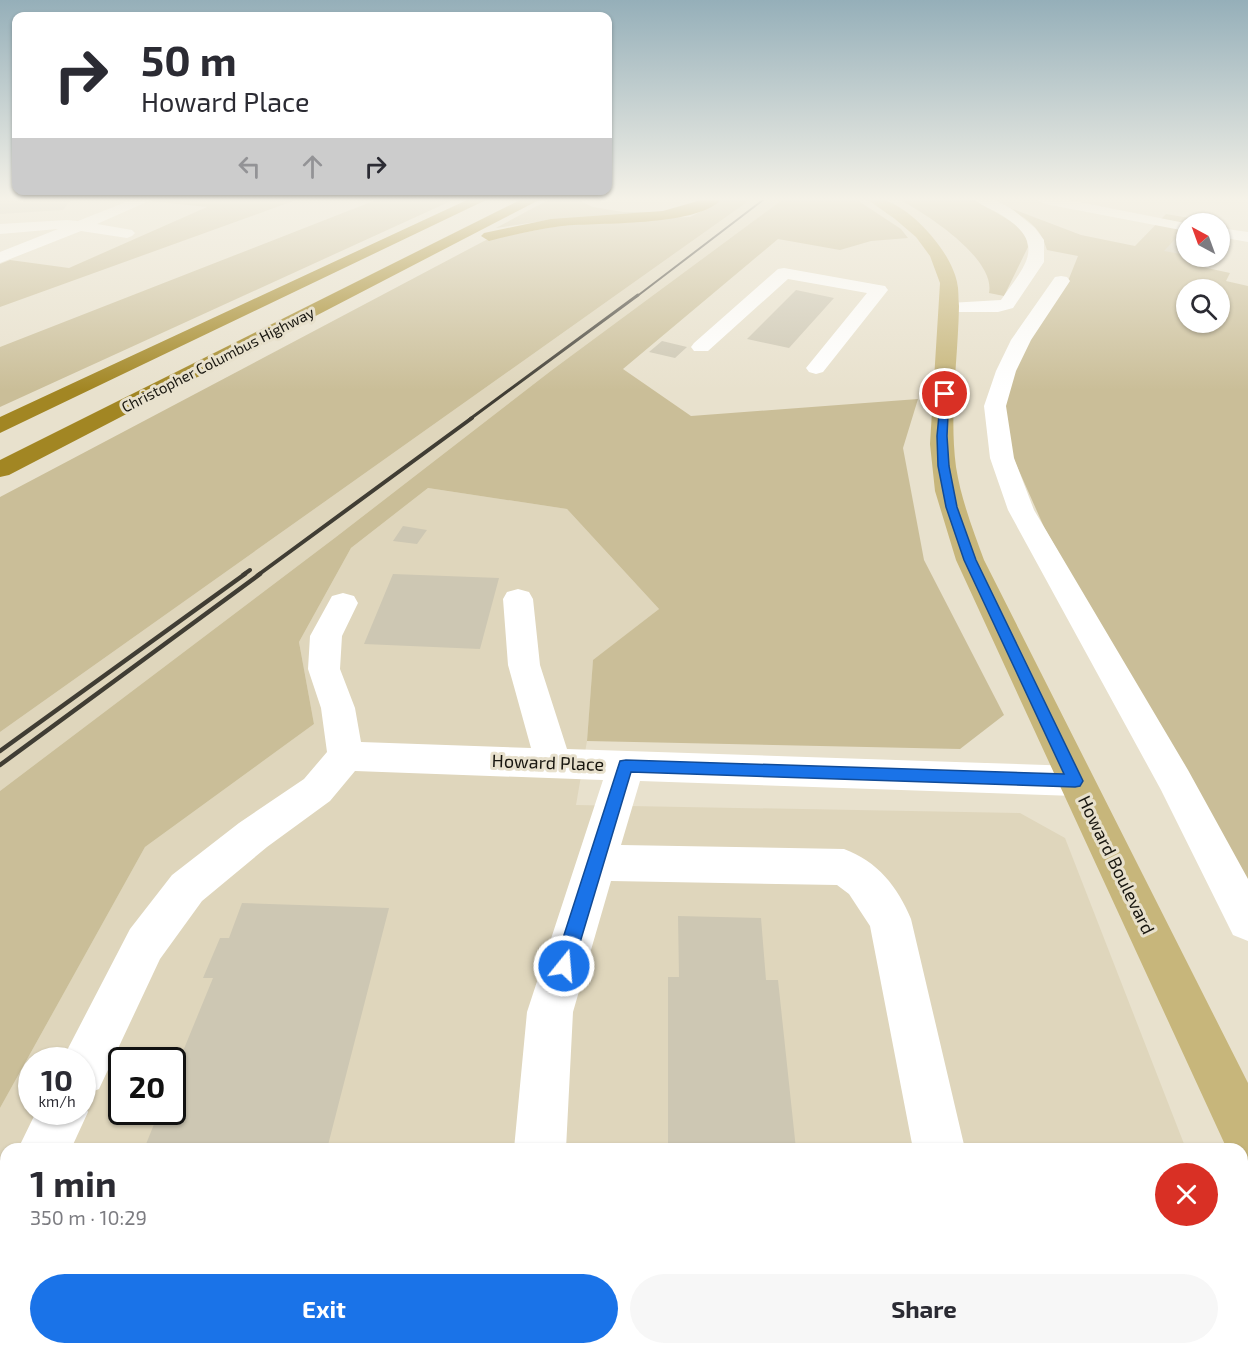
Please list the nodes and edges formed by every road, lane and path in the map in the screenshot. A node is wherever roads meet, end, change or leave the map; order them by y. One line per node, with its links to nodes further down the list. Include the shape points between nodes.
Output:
1 (345, 263): 11 (highway, Christopher Columbus Highway)
2 (409, 263): 6 (highway, Christopher Columbus Highway)
3 (413, 263): 6 (highway)
4 (943, 263): 8 (main road, Howard Boulevard, via 949,283)
5 (1035, 263): 8 (street, via 1007,304)
6 (402, 267): 12 (highway, Christopher Columbus Highway)
7 (1061, 281): 20 (street, via 1020,340 1006,371 995,406 1002,458 1021,510 1175,781)
8 (949, 308): 18 (main road, Howard Boulevard, via 942,436 951,507 970,560)
9 (701, 347): 10 (street, via 784,273 879,291)
10 (816, 369)
11 (0, 426)
12 (0, 470)
13 (518, 599): 16 (street, via 524,665)
14 (343, 603): 15 (street, via 326,636 324,669 338,708)
15 (346, 756): 16 (street, Howard Place); 21 (street, via 316,790 187,888 145,944)
16 (553, 763): 17 (street, Howard Place)
17 (626, 766): 18 (street, Howard Place); 19 (street)
18 (1075, 781): 23 (main road, Howard Boulevard)
19 (596, 862): 25 (street, via 550,1012); 26 (street, via 844,867 864,880 890,920)
20 (1248, 921)
21 (94, 1047)
22 (56, 1125): 24 (street)
23 (1248, 1137)
24 (47, 1143)
25 (540, 1143)
26 (938, 1143)

